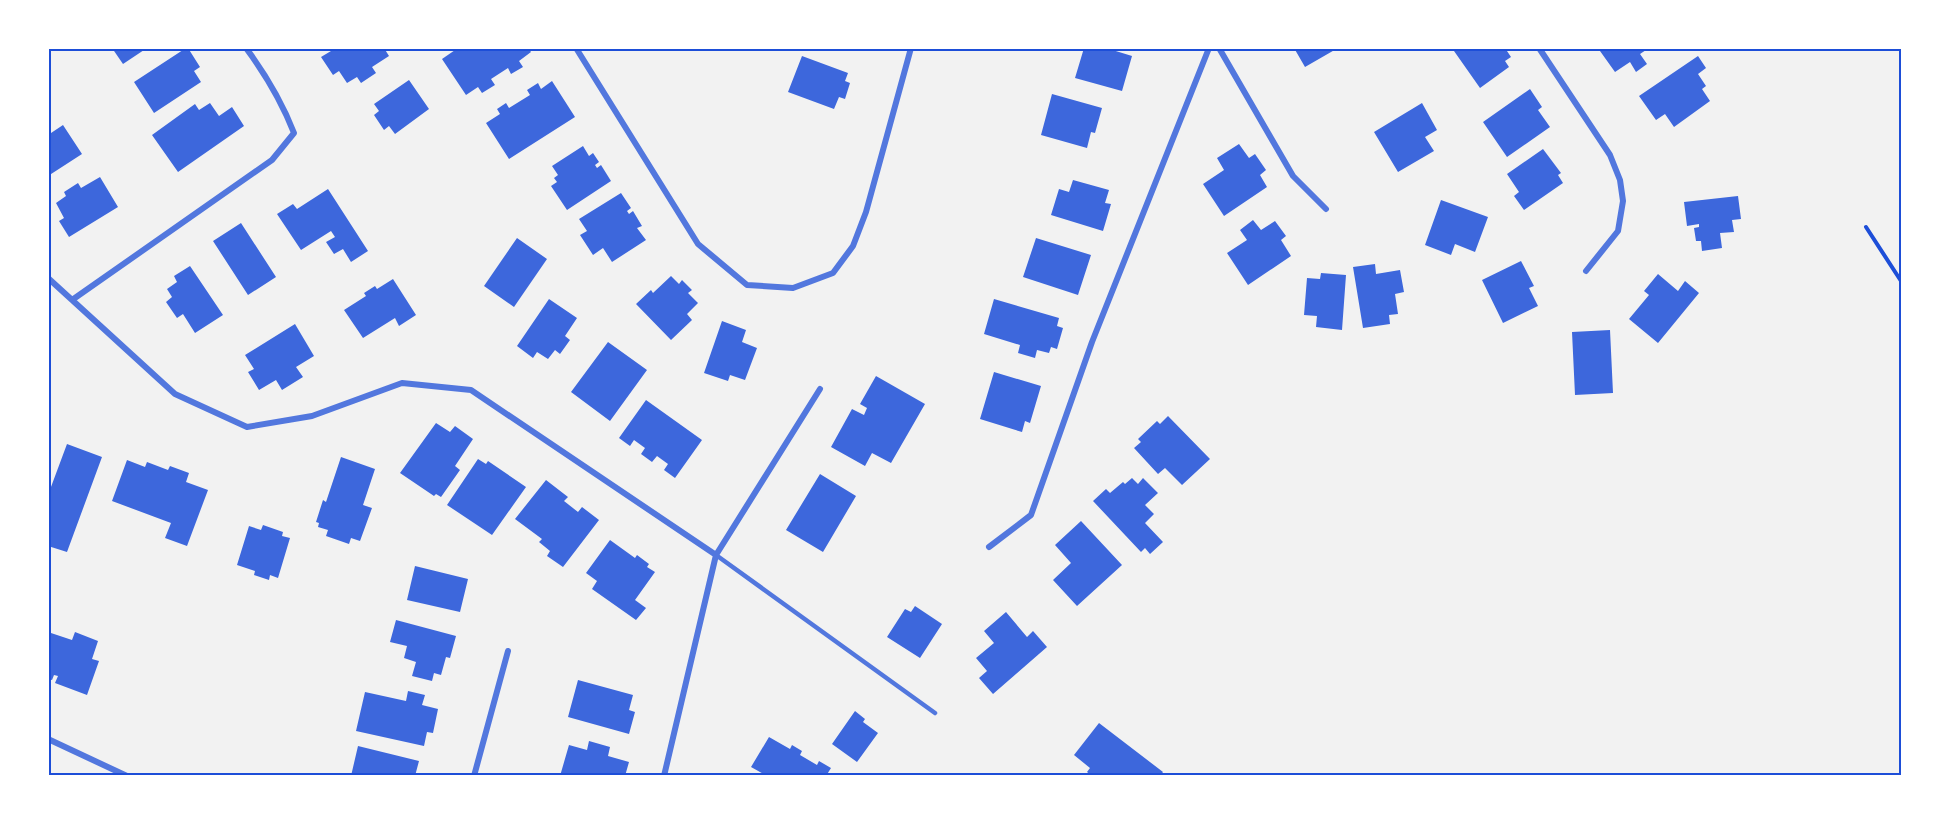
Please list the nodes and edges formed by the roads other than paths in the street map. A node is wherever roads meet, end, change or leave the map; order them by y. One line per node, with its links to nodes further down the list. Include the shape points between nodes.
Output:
1 (246, 48): 10 (street, via 285,108 294,133 272,160)
2 (576, 48): 3 (street, via 698,244 747,285 793,288 833,273 853,246)
3 (911, 48)
4 (1209, 48): 12 (street, via 1092,342 1031,515)
5 (1219, 48): 7 (street, via 1293,176)
6 (1539, 48): 8 (street, via 1610,155 1620,180 1623,201 1618,231)
7 (1326, 209)
8 (1586, 272)
9 (48, 278): 10 (street)
10 (72, 300): 13 (street, via 175,394 247,427 312,416 402,383 471,390)
11 (820, 389): 13 (street)
12 (988, 547)
13 (716, 555): 15 (lane); 19 (street)
14 (508, 651): 18 (street)
15 (935, 713)
16 (48, 739): 17 (street)
17 (127, 776)
18 (474, 776)
19 (664, 776)

